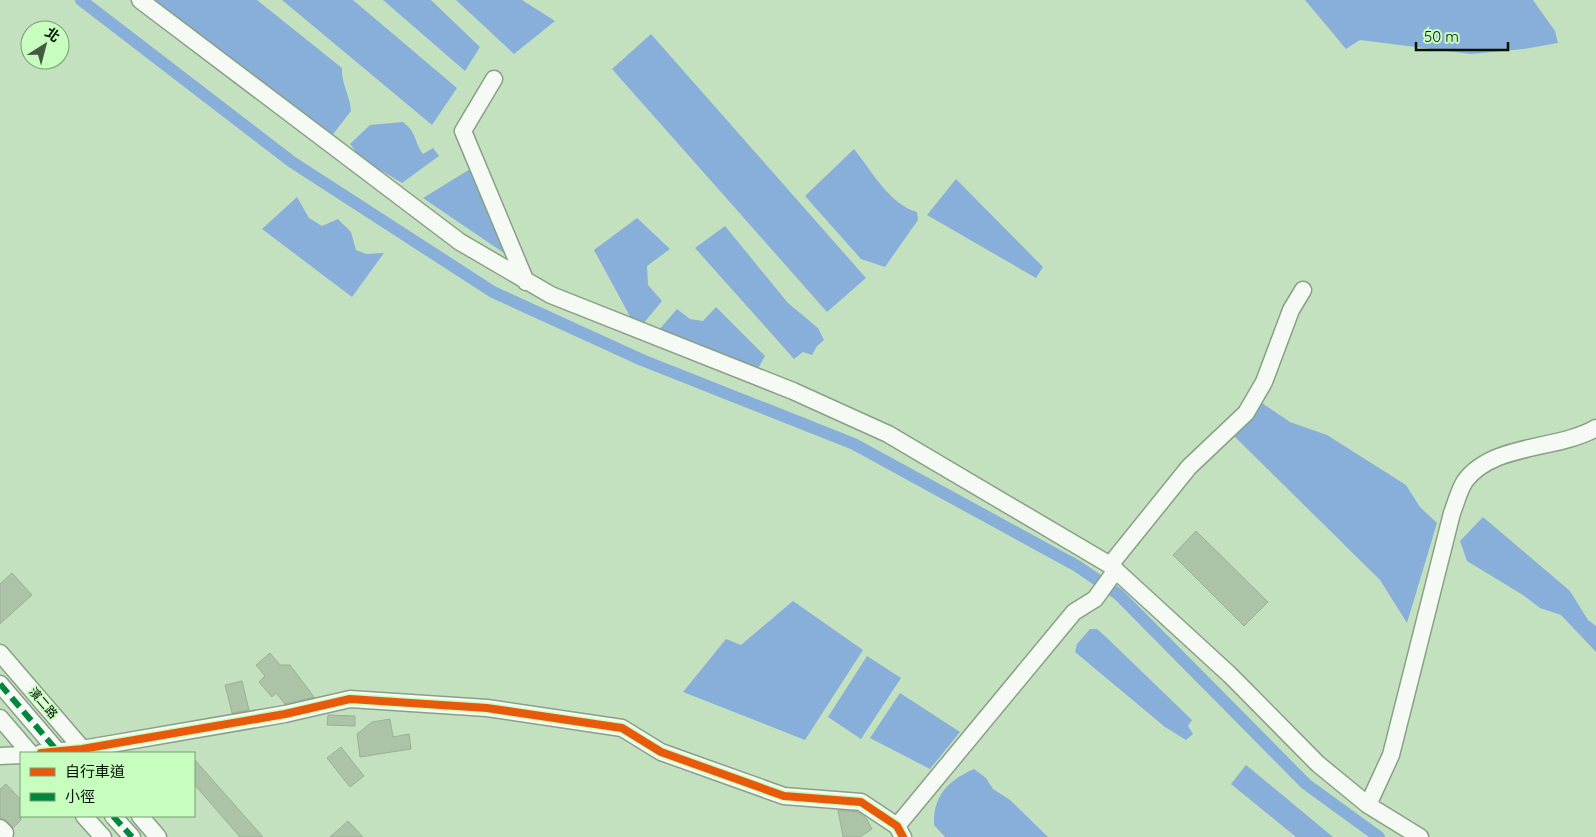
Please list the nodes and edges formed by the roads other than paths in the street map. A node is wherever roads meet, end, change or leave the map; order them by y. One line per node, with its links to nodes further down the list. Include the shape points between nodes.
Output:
1 (140, 0): 3 (street, via 460,242)
2 (494, 78): 3 (street, via 463,131)
3 (526, 282): 6 (street, via 551,295 793,391 888,434)
4 (1303, 290): 6 (street, via 1291,310 1264,382 1246,413 1189,467 1116,554)
5 (1596, 428): 15 (street, via 1505,455 1475,470 1464,482 1452,513 1391,755)
6 (1113, 568): 15 (street, via 1230,675 1318,764); 19 (street, via 1095,599 1074,612)
7 (0, 653): 10 (street, 濱二路)
8 (0, 684): 12 (street)
9 (0, 718): 11 (street)
10 (84, 751): 12 (street); 19 (street, via 350,699 487,708 622,728 661,752 784,796 861,802)
11 (29, 752)
12 (58, 752)
13 (20, 755): 14 (street)
14 (1, 756)
15 (1368, 805): 23 (street)
16 (85, 817): 20 (street)
17 (114, 817): 21 (street)
18 (141, 817): 22 (street)
19 (900, 832)
20 (103, 837)
21 (132, 837)
22 (158, 837)
23 (1420, 837)

